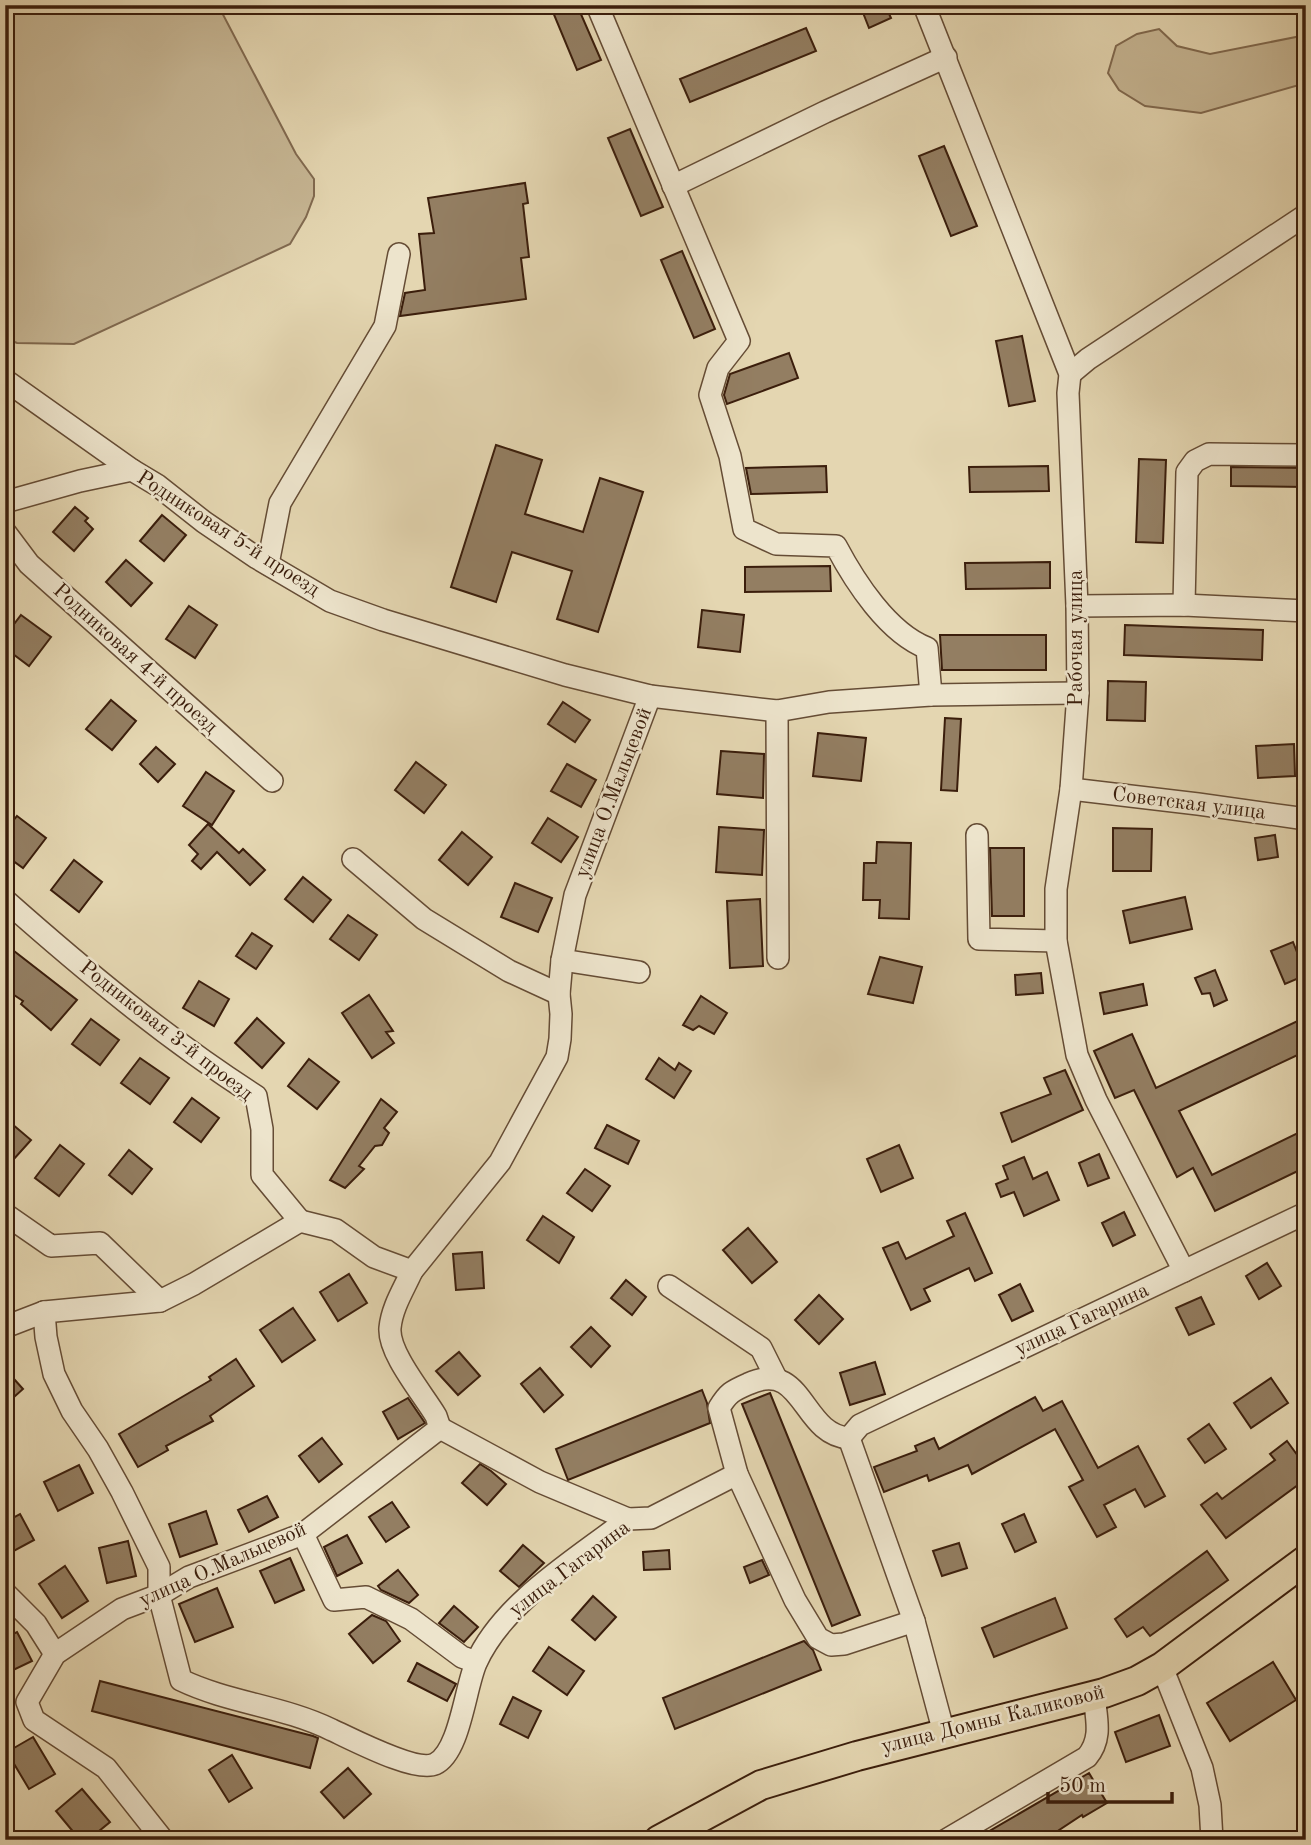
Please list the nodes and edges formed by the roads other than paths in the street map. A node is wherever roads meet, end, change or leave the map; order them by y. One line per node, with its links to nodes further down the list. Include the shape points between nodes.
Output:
1 (597, 5): 4 (street)
2 (924, 5): 3 (street, Рабочая улица)
3 (946, 57): 4 (street); 7 (street, Рабочая улица)
4 (673, 186): 18 (street, via 739,341 718,368 710,395 730,456 744,529 776,544 836,546 852,576 884,615 908,641 926,648)
5 (1306, 215): 7 (street)
6 (399, 254): 13 (street, via 385,326 280,503)
7 (1070, 374): 15 (street, Рабочая улица)
8 (5, 380): 10 (street)
9 (1306, 455): 14 (street, via 1209,454 1195,461 1187,472)
10 (132, 470): 11 (street, Родниковая 5-й проезд); 13 (street, Родниковая 5-й проезд)
11 (5, 502)
12 (5, 532): 21 (street, Родниковая 4-й проезд, via 29,564)
13 (268, 564): 19 (street, Родниковая 5-й проезд, via 330,601 383,620)
14 (1184, 605): 15 (street); 16 (street)
15 (1077, 606): 17 (street, Рабочая улица)
16 (1306, 611)
17 (1077, 693): 18 (street, улица О.Мальцевой); 22 (street, Рабочая улица)
18 (931, 695): 20 (street, улица О.Мальцевой, via 829,702)
19 (650, 696): 20 (street, улица О.Мальцевой); 29 (street, улица О.Мальцевой, via 575,895)
20 (777, 711): 28 (street)
21 (272, 781)
22 (1071, 789): 23 (street, Советская улица); 27 (street, Рабочая улица, via 1056,889)
23 (1306, 819)
24 (977, 835): 27 (street, via 979,939)
25 (353, 859): 31 (street, via 424,919 509,971)
26 (5, 900): 34 (street, Родниковая 3-й проезд, via 139,1012 256,1096 262,1175)
27 (1056, 941): 36 (street, Рабочая улица, via 1077,1055)
28 (778, 958)
29 (562, 960): 30 (street); 31 (street, улица О.Мальцевой)
30 (639, 972)
31 (559, 994): 35 (street, улица О.Мальцевой, via 556,1057 500,1162)
32 (1306, 1213): 36 (street, улица Гагарина)
33 (5, 1214): 38 (street, via 51,1247 100,1243)
34 (300, 1221): 35 (street, via 336,1230 374,1257); 38 (street)
35 (412, 1270): 42 (street, улица О.Мальцевой, via 394,1309 393,1348)
36 (1184, 1271): 43 (street, улица Гагарина, via 860,1425)
37 (669, 1286): 41 (street, via 761,1348)
38 (159, 1301): 39 (street)
39 (44, 1312): 40 (street); 49 (street, via 54,1374 159,1567)
40 (5, 1327)
41 (776, 1378): 43 (street, via 791,1386 835,1437); 44 (street, via 760,1378 728,1393 719,1408)
42 (440, 1428): 45 (street, via 540,1482); 46 (street, улица О.Мальцевой)
43 (849, 1438): 50 (street)
44 (737, 1474): 45 (street, улица Гагарина, via 651,1518); 50 (street, via 795,1600 818,1638 831,1645 844,1644)
45 (628, 1519): 52 (street, улица Гагарина, via 505,1617)
46 (303, 1534): 49 (street, улица О.Мальцевой, via 189,1577); 52 (street, via 334,1600 366,1597 411,1619 462,1657)
47 (1306, 1560): 53 (main road, улица Домны Каликовой)
48 (5, 1593): 51 (street, via 36,1625)
49 (159, 1595): 51 (street, улица О.Мальцевой, via 122,1609); 52 (street, улица Гагарина, via 181,1680 305,1717 369,1748 423,1767 437,1763 450,1750)
50 (914, 1621): 55 (street)
51 (55, 1654): 56 (street, улица О.Мальцевой, via 27,1702 34,1720 106,1768)
52 (476, 1662)
53 (1162, 1667): 54 (main road, улица Домны Каликовой); 59 (street, via 1202,1768)
54 (1094, 1695): 55 (main road, улица Домны Каликовой); 58 (street, via 1098,1732 1096,1746 1087,1757)
55 (944, 1733): 57 (main road, улица Домны Каликовой, via 761,1785)
56 (163, 1840)
57 (659, 1840)
58 (946, 1840)
59 (1212, 1840)

